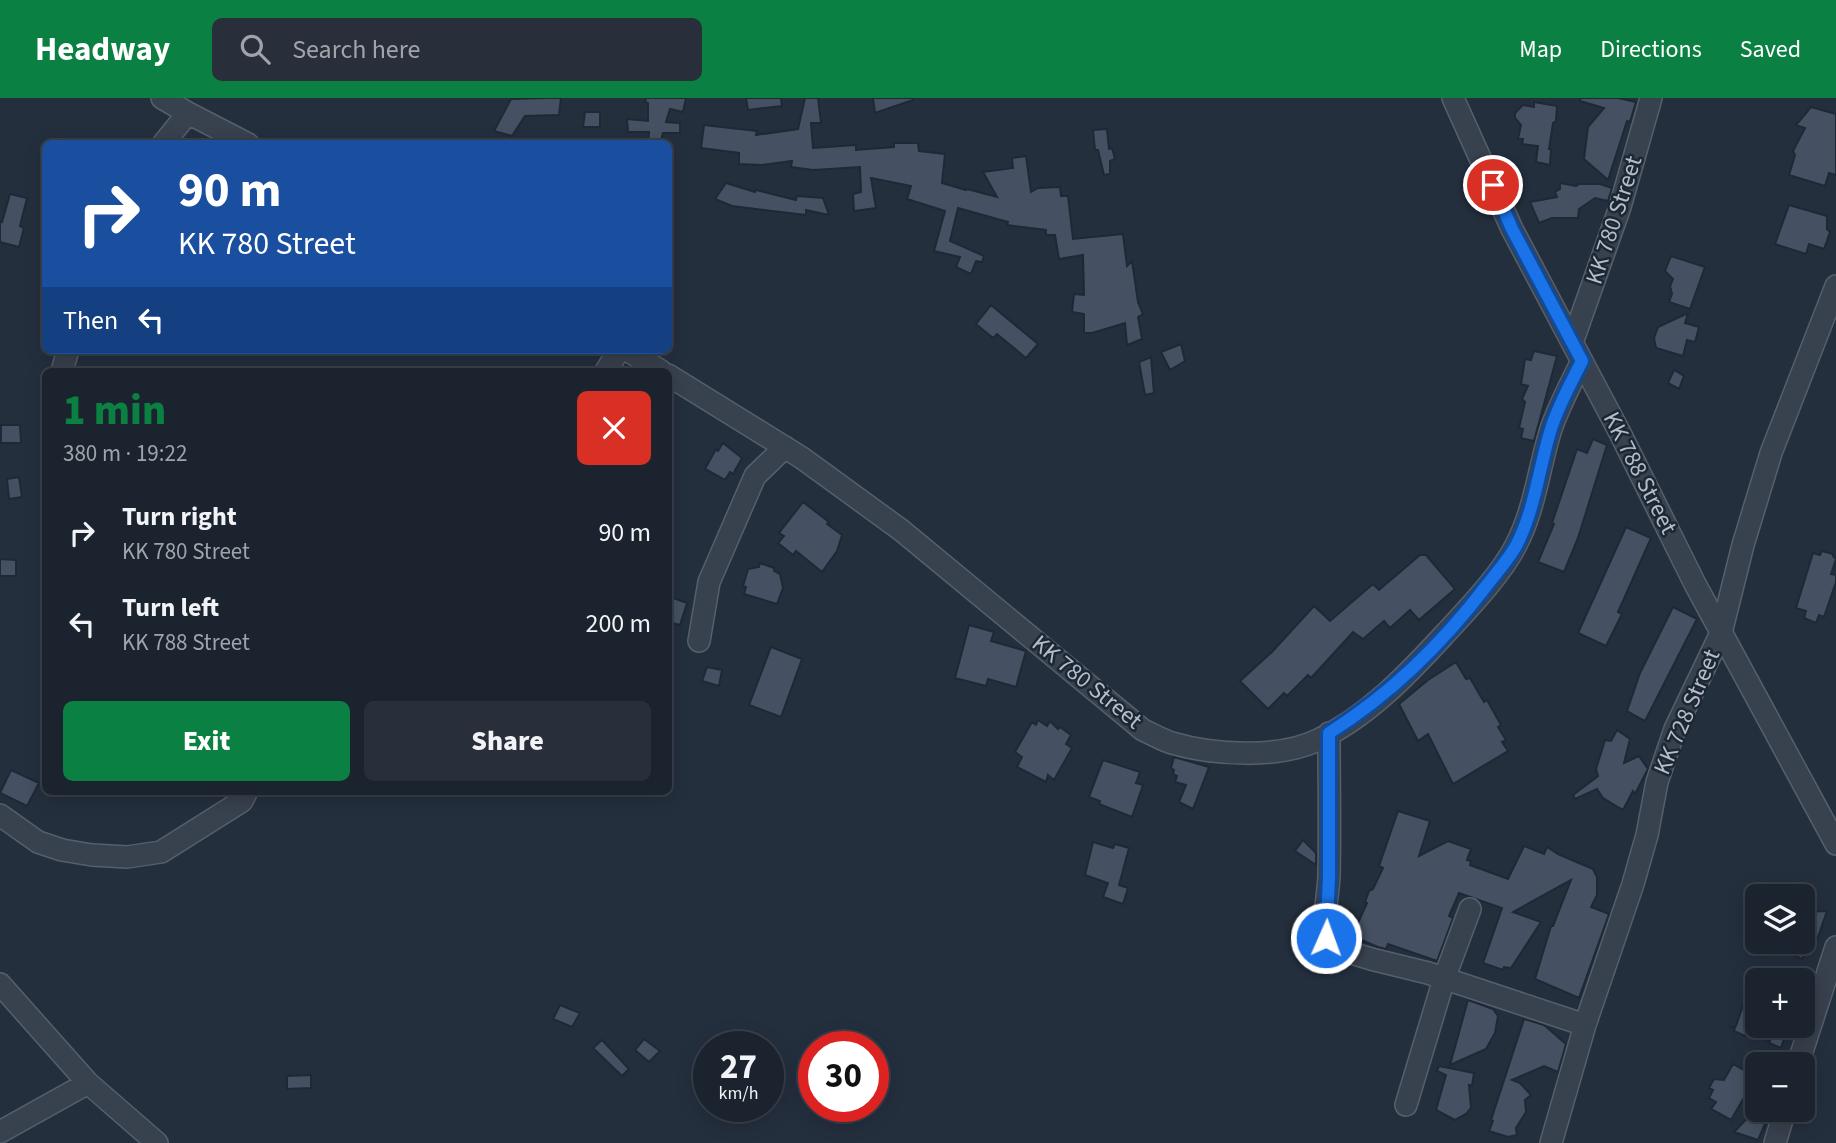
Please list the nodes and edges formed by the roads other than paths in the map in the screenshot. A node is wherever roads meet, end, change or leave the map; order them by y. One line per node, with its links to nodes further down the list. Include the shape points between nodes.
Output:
1 (162, 98): 5 (street)
2 (1453, 98): 6 (street, KK 788 Street)
3 (1471, 98): 6 (street)
4 (1651, 98): 10 (street, KK 780 Street, via 1620,207)
5 (188, 113): 7 (street); 8 (street)
6 (1464, 119): 10 (street, KK 788 Street, via 1512,229)
7 (166, 140)
8 (240, 140)
9 (1836, 286): 16 (street, KK 728 Street, via 1771,453)
10 (1573, 341): 12 (street, KK 788 Street)
11 (633, 354): 13 (street)
12 (1582, 361): 16 (street, KK 788 Street); 18 (street, KK 780 Street, via 1552,427 1516,546 1423,659 1359,714)
13 (656, 368)
14 (672, 377): 15 (street, KK 780 Street)
15 (785, 447): 17 (street, via 755,476 709,582); 18 (street, KK 780 Street, via 901,530 1143,730 1171,743 1242,753 1304,746)
16 (1721, 633): 21 (street, KK 788 Street); 26 (street, KK 728 Street, via 1675,729 1620,926)
17 (699, 641)
18 (1329, 733): 24 (street, via 1329,946)
19 (245, 795): 20 (street, via 161,852 127,857 62,850 38,842)
20 (0, 815)
21 (1836, 844)
22 (1470, 909): 24 (street)
23 (1836, 947): 27 (street)
24 (1444, 979): 26 (street); 29 (street)
25 (0, 984): 28 (street)
26 (1585, 1026): 33 (street, KK 728 Street)
27 (1802, 1052)
28 (88, 1083): 31 (street); 32 (street)
29 (1406, 1105)
30 (1781, 1122): 34 (street)
31 (0, 1132)
32 (158, 1143)
33 (1551, 1143)
34 (1775, 1143)

